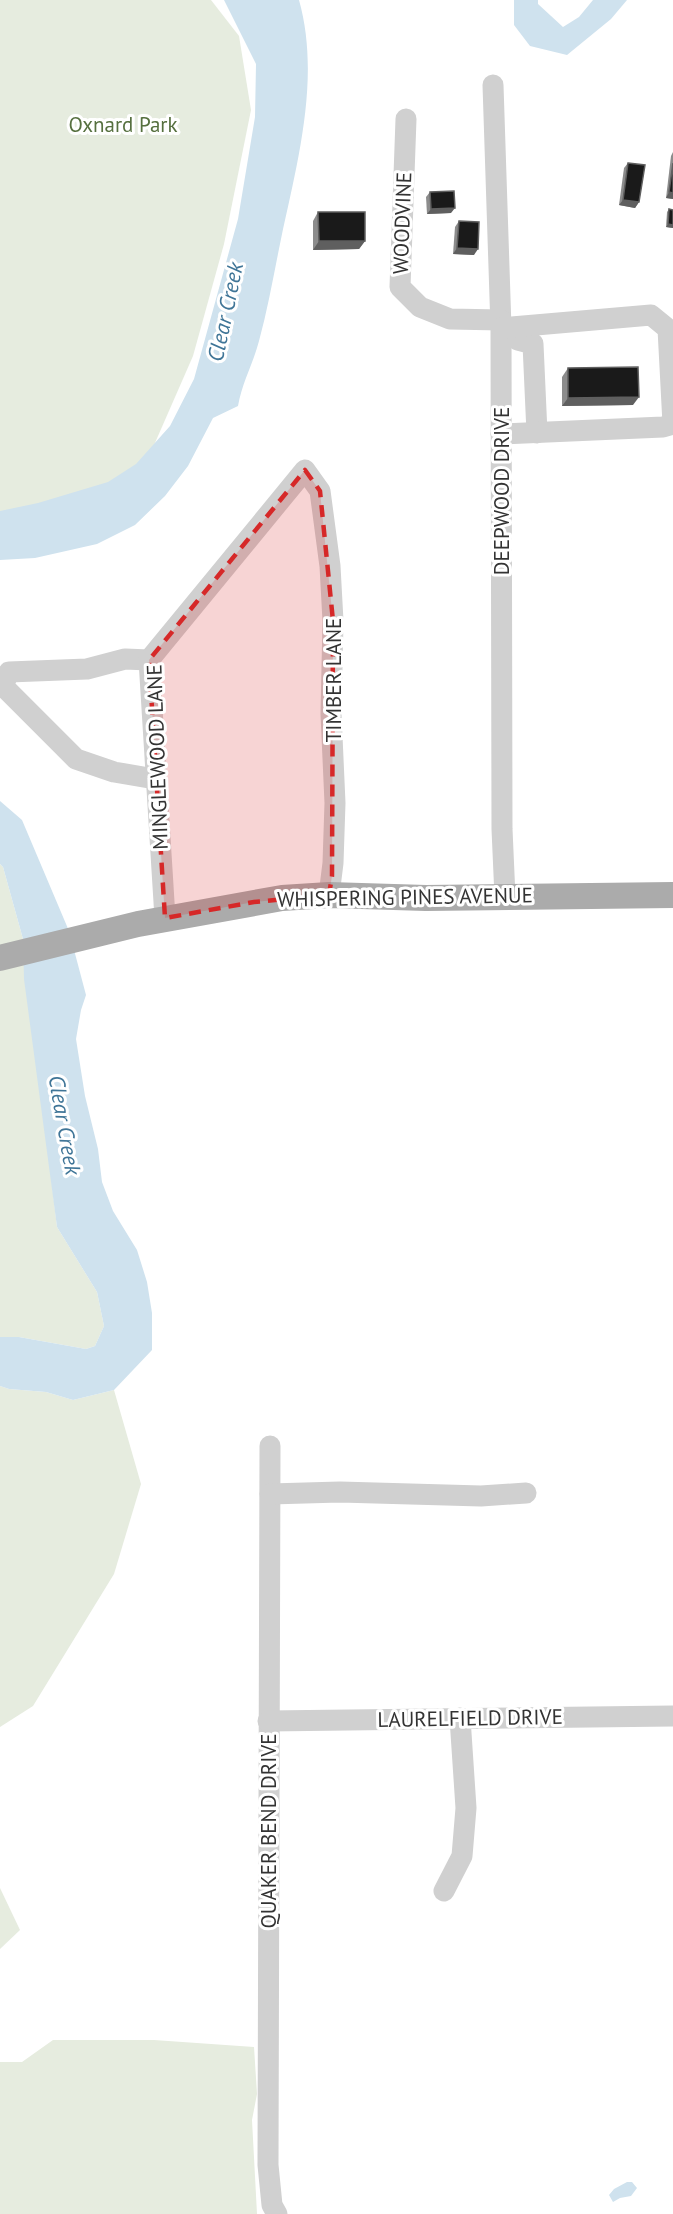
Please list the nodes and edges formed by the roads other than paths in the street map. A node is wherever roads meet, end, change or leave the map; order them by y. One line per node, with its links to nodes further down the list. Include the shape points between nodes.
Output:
1 (493, 85): 3 (street, DEEPWOOD DRIVE)
2 (406, 119): 3 (street, WOODVINE, via 400,287 420,308 450,319)
3 (506, 325): 4 (street, via 518,340 533,344); 4 (street, WOODVINE, via 651,315 668,329 673,424); 5 (street, DEEPWOOD DRIVE)
4 (537, 433): 5 (street)
5 (501, 434): 11 (street, DEEPWOOD DRIVE)
6 (305, 470): 7 (street, MINGLEWOOD LANE); 9 (street, TIMBER LANE, via 320,491 330,566 335,803)
7 (149, 660): 8 (street, MINGLEWOOD LANE); 8 (street, via 125,659 87,669 9,672 3,686 76,759 114,772)
8 (155, 779): 12 (street, MINGLEWOOD LANE)
9 (329, 895): 11 (main road, WHISPERING PINES AVENUE); 12 (main road, WHISPERING PINES AVENUE, via 263,900)
10 (673, 895): 11 (main road, WHISPERING PINES AVENUE)
11 (505, 897)
12 (165, 918): 13 (main road, WHISPERING PINES AVENUE)
13 (0, 958)
14 (270, 1446): 16 (street, QUAKER BEND DRIVE)
15 (526, 1493): 16 (street)
16 (270, 1494): 19 (street, QUAKER BEND DRIVE)
17 (673, 1716): 18 (street, LAURELFIELD DRIVE)
18 (460, 1718): 19 (street, LAURELFIELD DRIVE); 20 (street, via 466,1808 462,1856)
19 (268, 1721): 21 (street, QUAKER BEND DRIVE, via 268,2165 272,2205)
20 (444, 1891)
21 (277, 2214)

